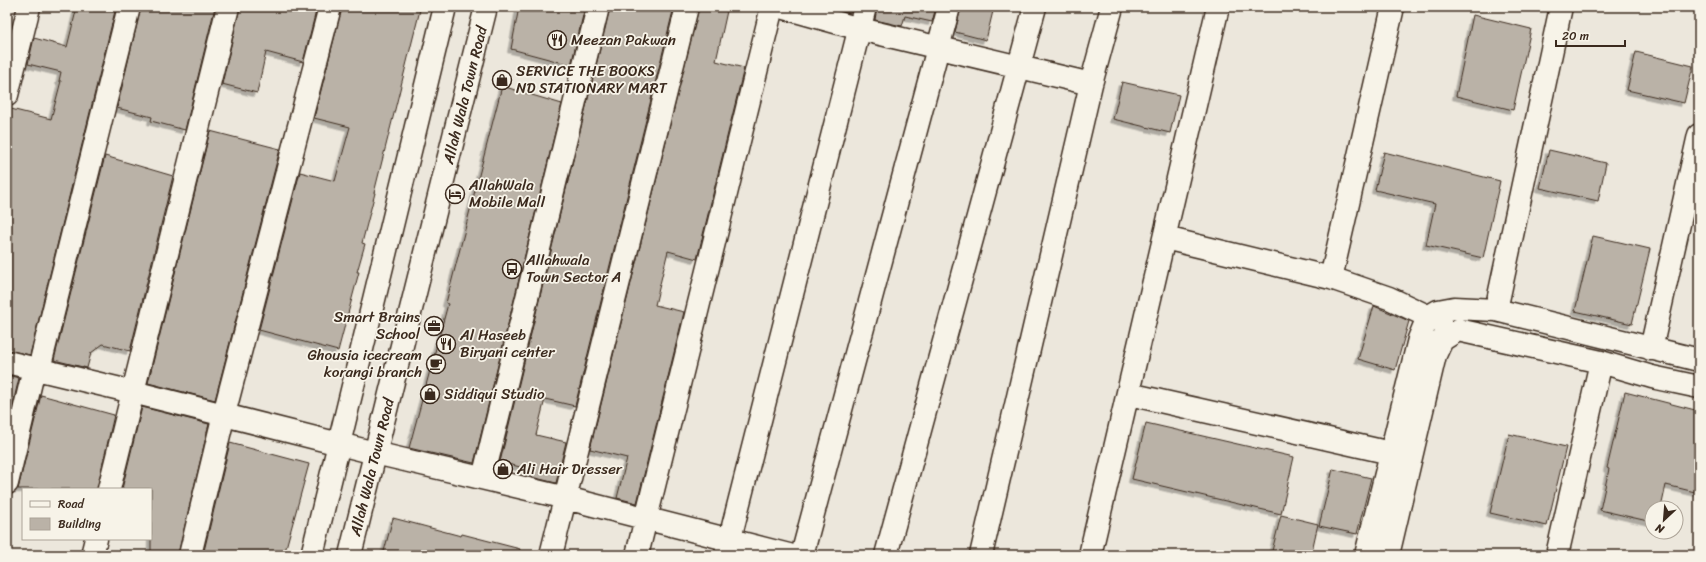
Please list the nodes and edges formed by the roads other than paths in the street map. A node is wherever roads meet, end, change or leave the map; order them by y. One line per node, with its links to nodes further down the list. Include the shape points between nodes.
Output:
1 (29, 7): 22 (street)
2 (129, 7): 33 (street)
3 (228, 7): 35 (street)
4 (330, 7): 37 (street)
5 (445, 7): 38 (street)
6 (486, 7): 39 (street, Allah Wala Town Road)
7 (598, 7): 41 (street)
8 (687, 7): 44 (street)
9 (772, 7): 45 (street)
10 (781, 7): 18 (street)
11 (865, 7): 18 (street)
12 (949, 7): 19 (street)
13 (1035, 7): 20 (street)
14 (1112, 7): 21 (street)
15 (1218, 7): 24 (street)
16 (1393, 7): 25 (street)
17 (1561, 7): 26 (street)
18 (860, 29): 19 (street); 47 (street)
19 (939, 47): 20 (street); 55 (street)
20 (1020, 66): 21 (street); 56 (street)
21 (1091, 84): 57 (street)
22 (7, 95)
23 (1699, 135): 29 (street)
24 (1165, 238): 25 (street); 36 (street)
25 (1331, 278): 27 (street, via 1389,298)
26 (1496, 310): 27 (street, via 1454,308 1438,311); 29 (street)
27 (1428, 317): 28 (street); 40 (street, via 1419,339)
28 (1458, 330): 32 (street); 40 (street, via 1442,340 1435,355)
29 (1651, 349): 30 (street)
30 (1699, 360)
31 (7, 362): 33 (street)
32 (1601, 362): 34 (street); 61 (street)
33 (36, 369): 35 (street); 42 (street)
34 (1699, 387)
35 (133, 392): 37 (street); 43 (street)
36 (1129, 394): 40 (street); 58 (street)
37 (224, 414): 38 (street); 49 (street)
38 (339, 443): 39 (street); 50 (street)
39 (376, 453): 41 (street); 51 (street, Allah Wala Town Road)
40 (1401, 456): 59 (street); 60 (street)
41 (484, 478): 44 (street)
42 (7, 483)
43 (108, 488)
44 (566, 498): 45 (street); 52 (street)
45 (646, 520): 47 (street); 53 (street)
46 (96, 540): 48 (street)
47 (727, 548): 54 (street)
48 (92, 555)
49 (190, 555)
50 (312, 555)
51 (350, 555)
52 (551, 555)
53 (637, 555)
54 (789, 555)
55 (802, 555)
56 (886, 555)
57 (981, 555)
58 (1090, 555)
59 (1366, 555)
60 (1388, 555)
61 (1557, 555)

